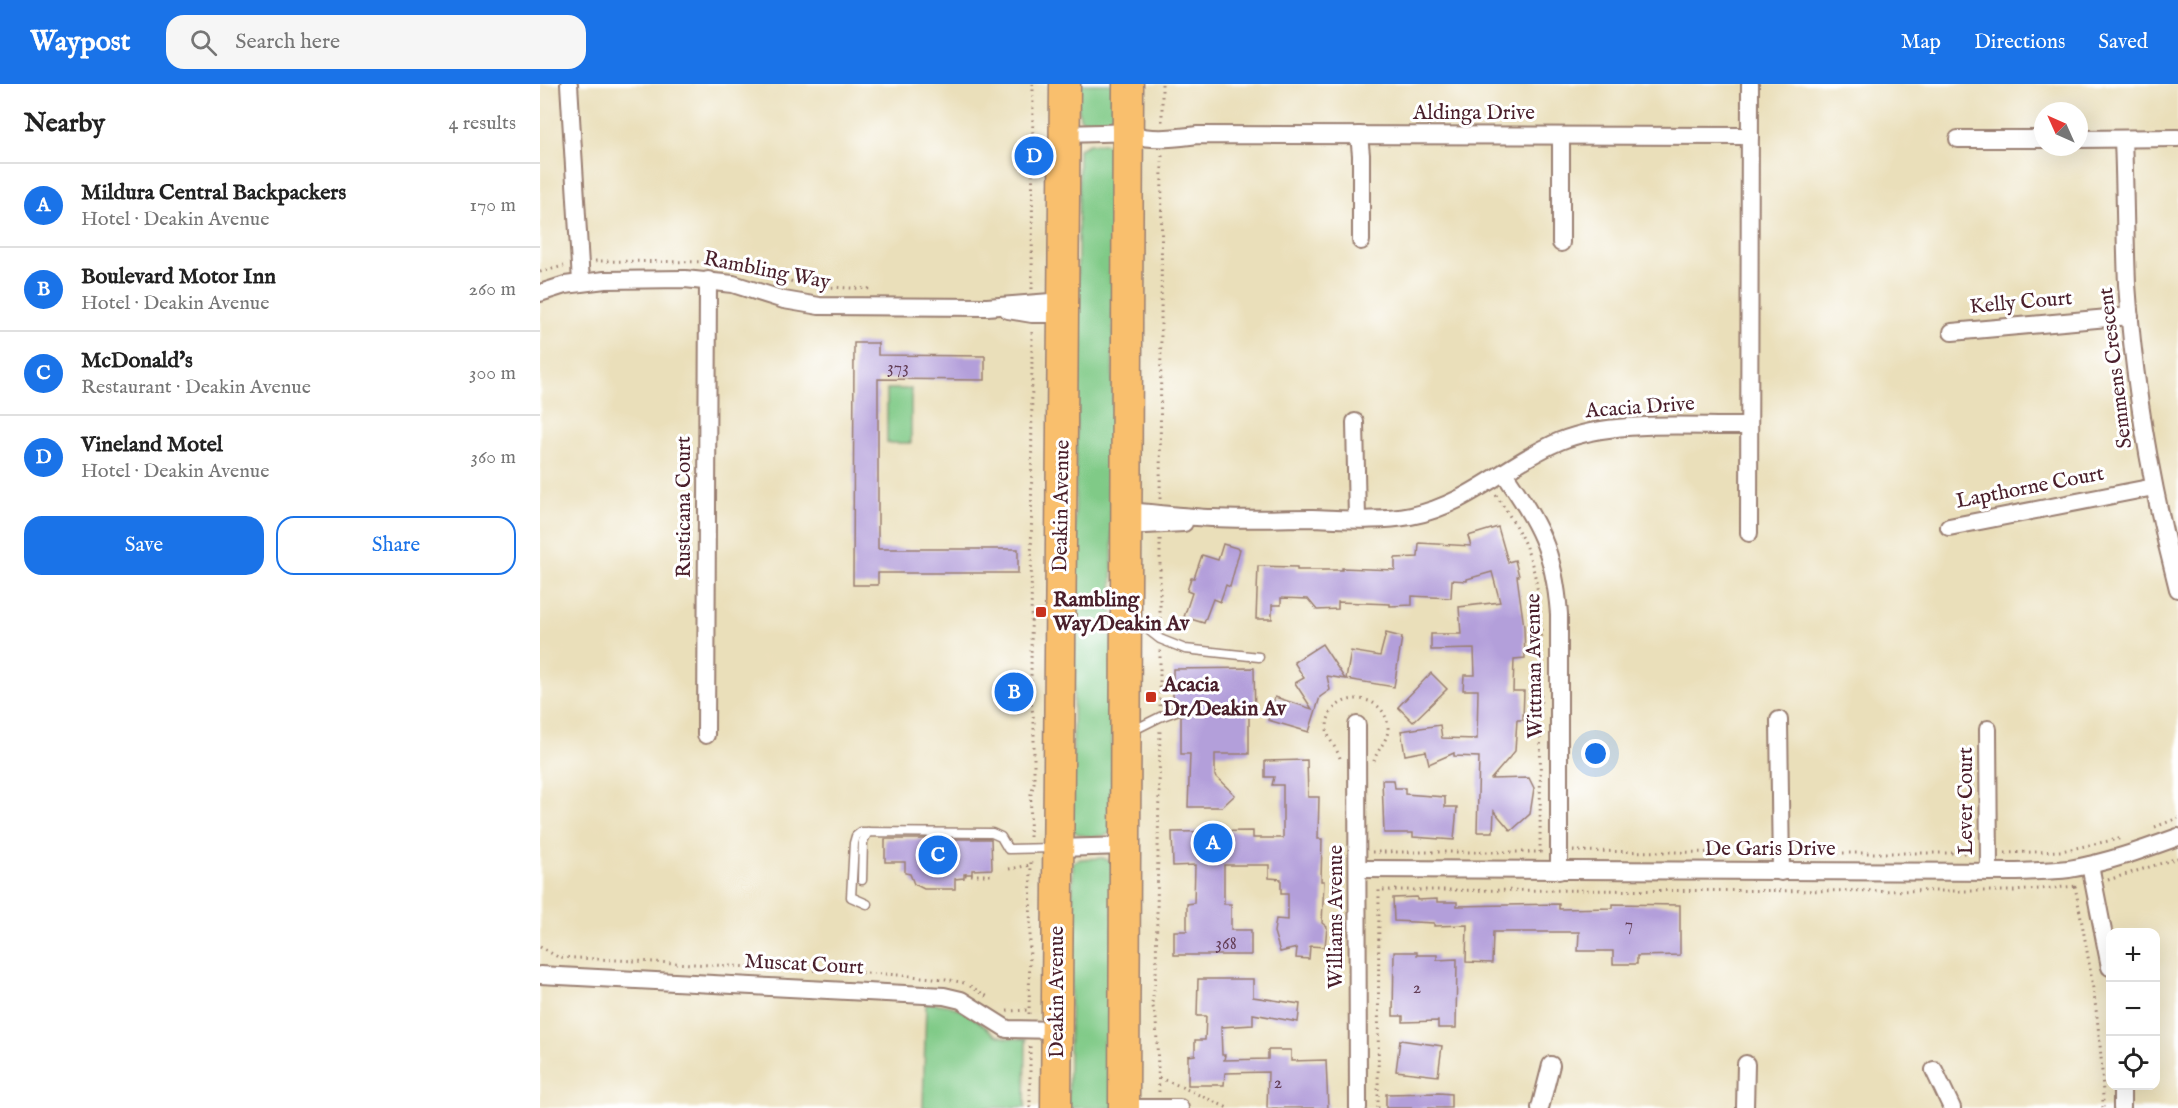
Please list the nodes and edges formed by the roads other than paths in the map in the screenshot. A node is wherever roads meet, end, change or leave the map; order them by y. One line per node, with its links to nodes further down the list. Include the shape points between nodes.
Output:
1 (569, 84): 18 (street)
2 (1065, 84): 5 (highway, Deakin Avenue)
3 (1128, 84): 6 (highway)
4 (1750, 84): 9 (street)
5 (1065, 134): 6 (street, Aldinga Drive); 20 (highway, Deakin Avenue)
6 (1128, 134): 7 (street, Aldinga Drive, via 1146,130 1162,135); 27 (highway)
7 (1359, 135): 8 (street, Aldinga Drive); 15 (street)
8 (1562, 136): 9 (street, Aldinga Drive); 16 (street)
9 (1750, 136): 24 (street)
10 (2178, 138): 14 (street)
11 (1958, 139): 12 (street)
12 (2034, 139)
13 (2088, 139): 14 (street)
14 (2123, 139): 21 (street, Semmens Crescent)
15 (1361, 241)
16 (1562, 243)
17 (708, 280): 18 (street, Rambling Way); 20 (street, Rambling Way, via 819,306); 39 (street, Rusticana Court)
18 (581, 282): 19 (street, Rambling Way)
19 (540, 293)
20 (1064, 307): 44 (highway, Deakin Avenue)
21 (2130, 316): 22 (street, Kelly Court); 26 (street, Semmens Crescent)
22 (1952, 332)
23 (1355, 422): 28 (street)
24 (1749, 426): 25 (street, Acacia Drive, via 1600,429 1559,441); 30 (street)
25 (1504, 473): 28 (street, Acacia Drive, via 1431,511); 47 (street, Wittman Avenue, via 1539,527 1557,589)
26 (2154, 487): 29 (street, Lapthorne Court); 31 (street, Semmens Crescent)
27 (1126, 519): 28 (street, Acacia Drive); 33 (highway)
28 (1357, 519)
29 (1949, 527)
30 (1749, 533)
31 (2176, 571): 32 (street, Semmens Crescent)
32 (2178, 589)
33 (1128, 614): 34 (lane, via 1160,639 1185,649); 40 (highway)
34 (1259, 657)
35 (1181, 709): 40 (lane)
36 (1779, 720): 48 (street)
37 (1357, 725): 46 (street, Williams Avenue)
38 (1988, 729): 49 (street, Lever Court)
39 (706, 735)
40 (1126, 735): 43 (highway)
41 (868, 832): 44 (lane, via 992,833 1001,837 1008,849); 50 (lane, via 863,841); 51 (lane, via 861,832 854,843 851,893 851,897)
42 (2178, 837): 45 (street, De Garis Drive)
43 (1125, 846): 44 (street); 61 (highway)
44 (1044, 848): 54 (highway, Deakin Avenue)
45 (2090, 865): 49 (street, De Garis Drive); 52 (street)
46 (1358, 869): 47 (street, De Garis Drive); 63 (street, Williams Avenue)
47 (1559, 871): 48 (street, De Garis Drive)
48 (1781, 872): 49 (street, De Garis Drive)
49 (1989, 872)
50 (862, 880)
51 (867, 904)
52 (2106, 947)
53 (540, 975): 54 (street, Muscat Court, via 944,996 961,1000 1007,1029)
54 (1043, 1030): 60 (highway, Deakin Avenue)
55 (1746, 1064): 65 (street)
56 (1551, 1065): 64 (street)
57 (1934, 1070): 66 (street)
58 (2122, 1090): 67 (street)
59 (1159, 1107): 61 (street); 62 (street)
60 (1056, 1108)
61 (1125, 1108)
62 (1180, 1108)
63 (1358, 1108)
64 (1540, 1108)
65 (1745, 1108)
66 (1952, 1108)
67 (2122, 1108)

